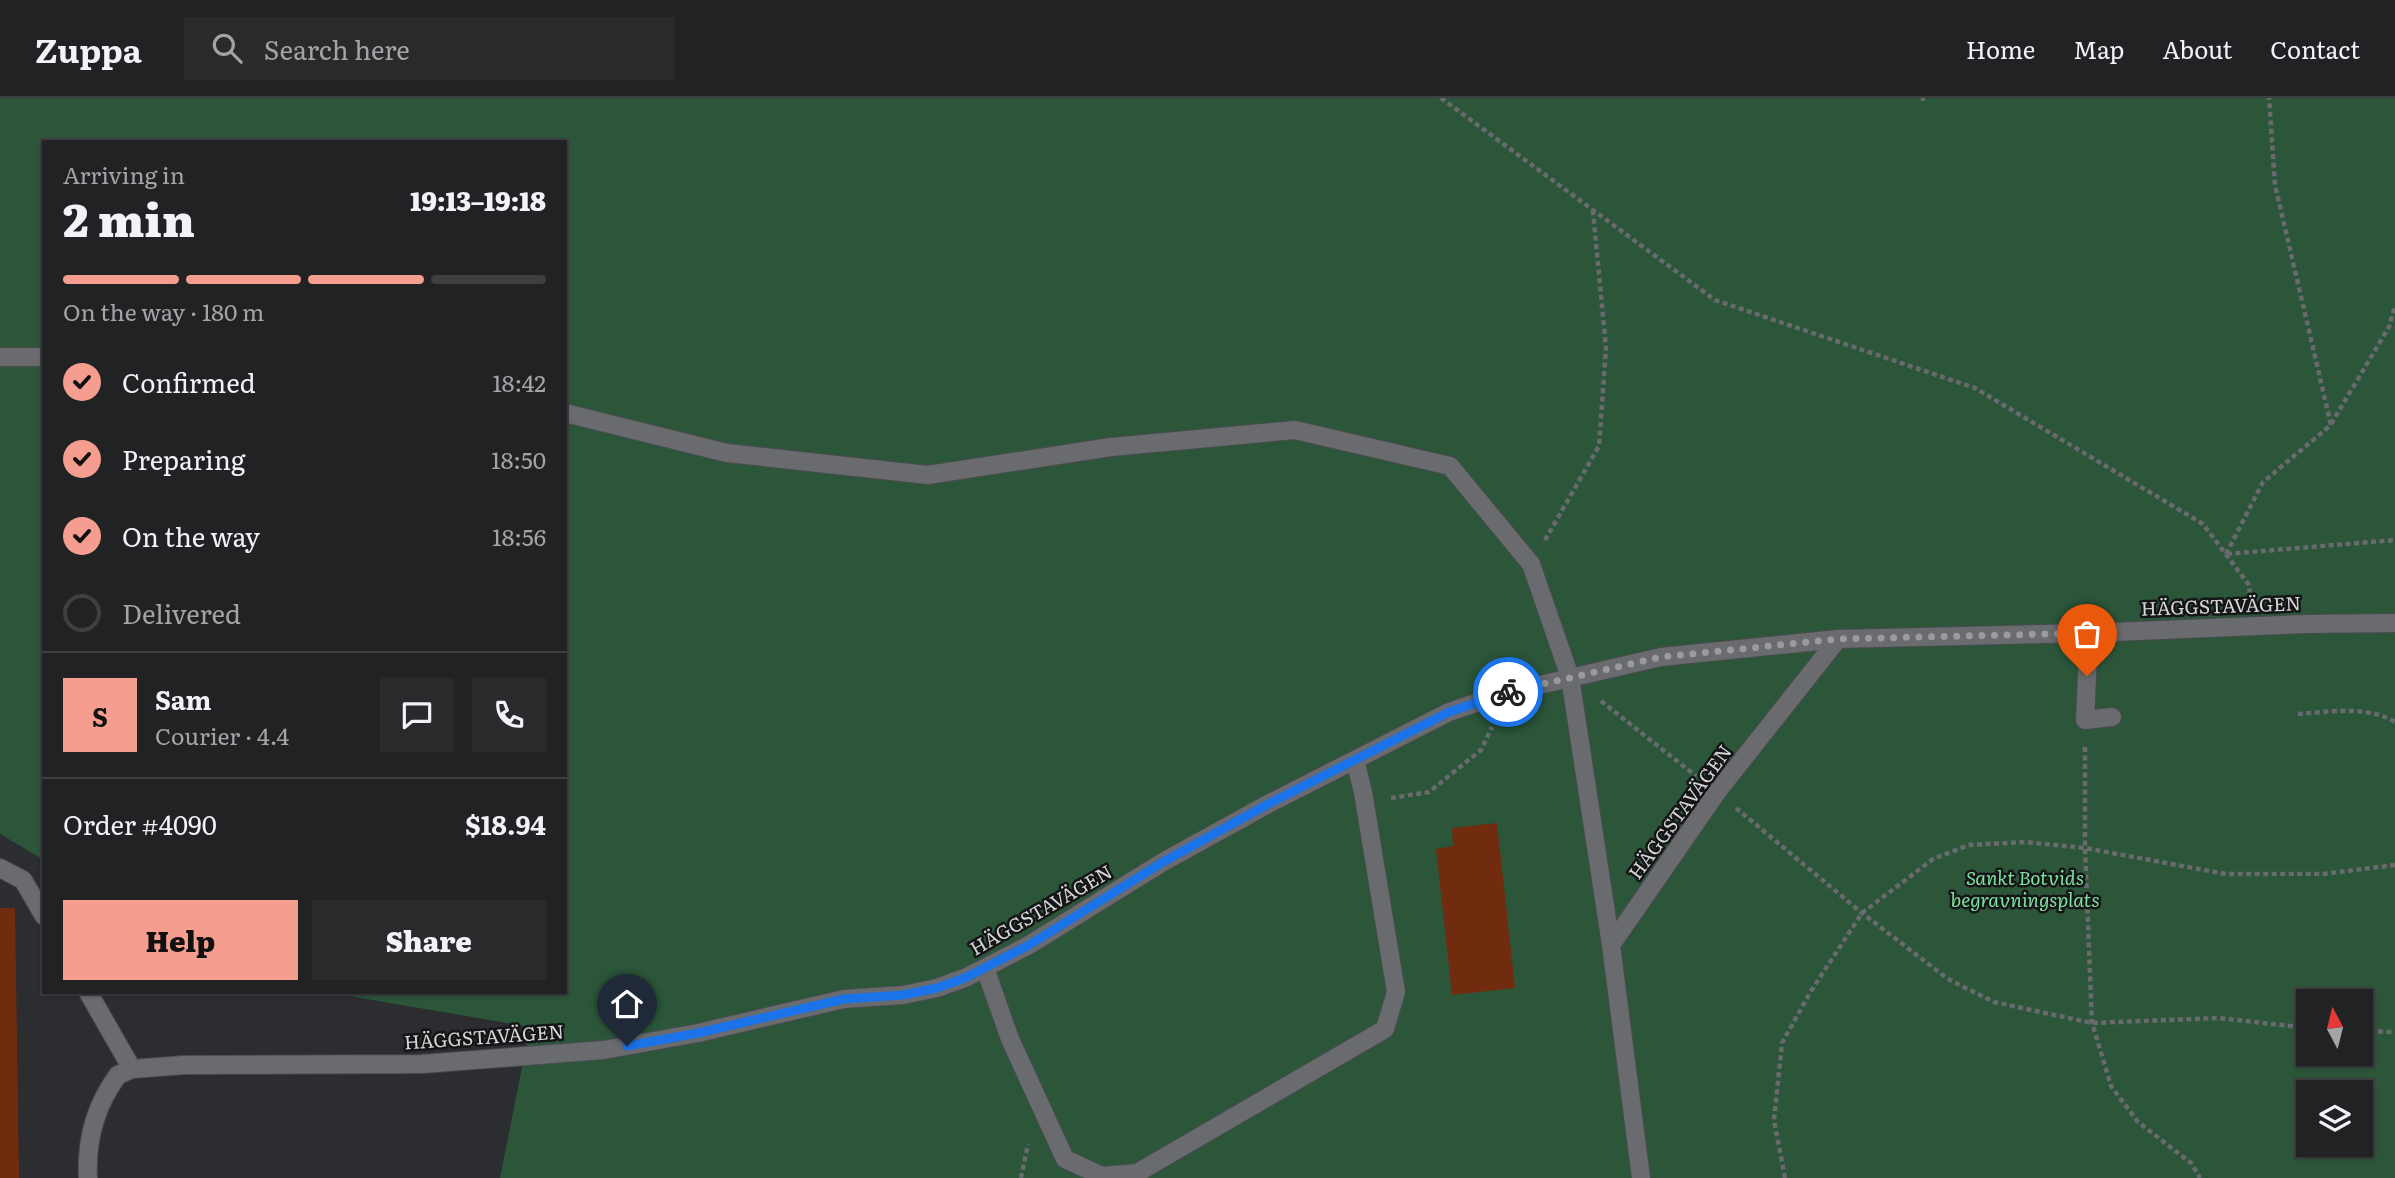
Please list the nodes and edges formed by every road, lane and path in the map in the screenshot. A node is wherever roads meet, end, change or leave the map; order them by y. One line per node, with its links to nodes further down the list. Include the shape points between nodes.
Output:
1 (1441, 98): 3 (path)
2 (2269, 98): 8 (path, via 2275,185)
3 (1593, 210): 10 (path, via 1715,300 1975,388 2203,524); 11 (path, via 1606,348 1600,446)
4 (2395, 306): 8 (path, via 2389,327)
5 (42, 357): 6 (street)
6 (0, 358)
7 (567, 413): 11 (street, via 727,453 928,475 1111,447 1295,430 1450,466)
8 (2331, 425): 10 (path, via 2263,482)
9 (2395, 540): 10 (path)
10 (2226, 554): 12 (path)
11 (1531, 564): 16 (street)
12 (2249, 585)
13 (2395, 623): 14 (street, HÄGGSTAVÄGEN)
14 (2089, 633): 15 (street, HÄGGSTAVÄGEN); 20 (street)
15 (1838, 639): 16 (street, HÄGGSTAVÄGEN, via 1661,657); 23 (street, HÄGGSTAVÄGEN)
16 (1570, 677): 17 (street, HÄGGSTAVÄGEN); 23 (path); 30 (street, HÄGGSTAVÄGEN)
17 (1505, 693): 22 (street, HÄGGSTAVÄGEN, via 1449,712); 24 (path, via 1481,750 1429,792)
18 (2298, 715): 21 (path, via 2344,710 2386,716)
19 (2112, 718): 20 (street)
20 (2085, 720): 25 (path)
21 (2395, 722)
22 (1355, 760): 24 (street); 31 (street, HÄGGSTAVÄGEN, via 1163,862)
23 (1717, 792): 29 (path); 30 (street, HÄGGSTAVÄGEN)
24 (1364, 802): 31 (street, via 1396,992 1385,1030 1137,1173 1102,1176 1065,1159 1010,1039)
25 (2085, 848): 26 (path, via 2226,874 2323,874); 29 (path, via 2025,842 1969,845 1933,859); 33 (path)
26 (2395, 865)
27 (0, 868): 28 (street, via 23,880)
28 (42, 913)
29 (1862, 913): 33 (path, via 1948,979 1994,1002); 40 (path, via 1782,1043 1773,1120)
30 (1611, 945): 39 (street, HÄGGSTAVÄGEN)
31 (985, 968): 37 (street, HÄGGSTAVÄGEN, via 903,995 844,999 604,1050 422,1064 184,1065)
32 (89, 994): 37 (street)
33 (2092, 1023): 34 (path, via 2219,1018); 41 (path, via 2111,1086 2138,1122 2191,1163)
34 (2296, 1027)
35 (2373, 1031): 36 (path)
36 (2395, 1032)
37 (125, 1072): 38 (street, via 106,1091 95,1117)
38 (88, 1178)
39 (1641, 1178)
40 (1785, 1178)
41 (2200, 1178)

